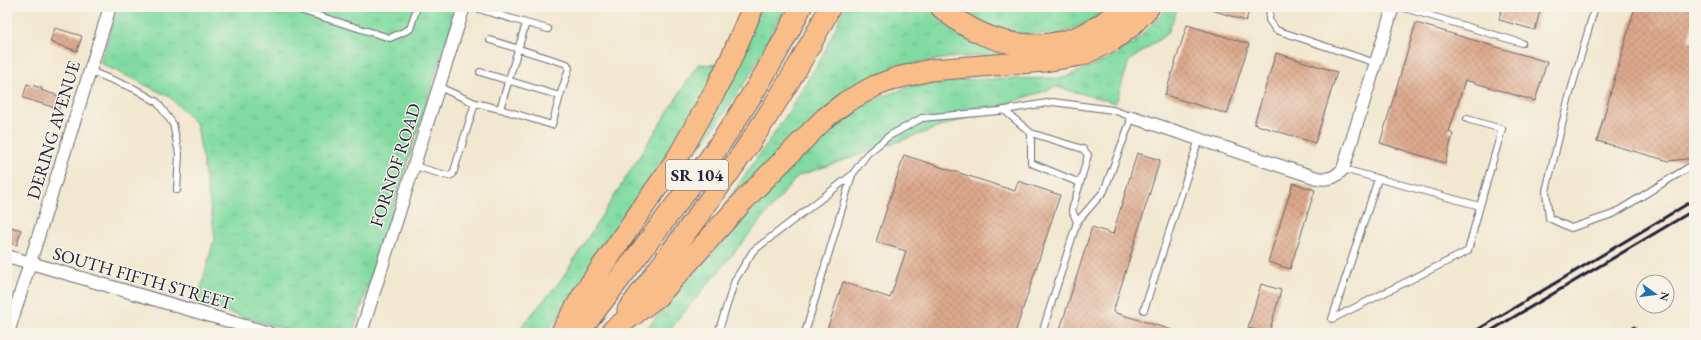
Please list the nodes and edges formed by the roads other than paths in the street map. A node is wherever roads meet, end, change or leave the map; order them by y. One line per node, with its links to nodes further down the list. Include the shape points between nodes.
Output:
1 (110, 7): 22 (street, DERING AVENUE)
2 (290, 7): 3 (lane, via 390,38 410,29)
3 (417, 7)
4 (464, 7): 25 (street, FORNOF ROAD)
5 (472, 7): 16 (lane)
6 (753, 7): 51 (highway, via 730,61 678,157 586,290)
7 (801, 7): 52 (highway, SR 104, via 760,82 699,172)
8 (830, 7): 47 (highway, SR 104, via 776,104)
9 (940, 7): 10 (highway, via 956,21 982,34 1016,45 1032,46 1077,37 1103,23)
10 (1122, 7)
11 (1149, 7): 47 (highway, via 1113,40 1082,54 1045,61 931,70 875,86 846,102 825,118 744,200 658,296)
12 (1270, 7): 21 (lane, via 1269,20 1276,30)
13 (1393, 7): 21 (street)
14 (1401, 7): 19 (lane)
15 (1595, 7): 34 (lane, via 1567,104 1546,191 1549,218 1571,228 1613,214)
16 (526, 23): 17 (lane); 20 (lane)
17 (548, 29)
18 (490, 40): 20 (lane)
19 (1522, 43)
20 (519, 49): 24 (lane); 26 (lane, via 567,64 569,68)
21 (1376, 63): 36 (street)
22 (90, 71): 40 (lane, via 135,89 157,102 173,124 179,154); 44 (street, DERING AVENUE)
23 (480, 72): 24 (lane)
24 (509, 81): 26 (lane); 28 (lane)
25 (439, 87): 27 (lane); 35 (street, FORNOF ROAD)
26 (560, 96): 28 (lane, via 552,125)
27 (475, 103): 28 (lane); 35 (lane, via 453,174 449,176)
28 (500, 109)
29 (1004, 110): 30 (lane, via 1053,102 1113,110); 32 (lane); 37 (lane, via 922,118 889,136 867,154)
30 (1132, 117): 33 (street); 42 (lane, via 1104,191)
31 (1467, 119): 41 (lane, via 1502,130)
32 (1031, 133): 39 (lane, via 1031,162); 39 (lane, via 1083,149 1088,155)
33 (1199, 139): 36 (street, via 1317,178 1331,178); 45 (lane)
34 (1694, 164)
35 (414, 166): 50 (street, FORNOF ROAD)
36 (1343, 169): 38 (lane)
37 (852, 175): 53 (lane, via 753,251 735,280); 54 (lane)
38 (1378, 179): 41 (lane); 41 (lane, via 1332,319 1468,251)
39 (1080, 183): 42 (lane, via 1072,210)
40 (178, 190)
41 (1480, 206)
42 (1077, 222): 55 (lane)
43 (7, 256): 44 (street, SOUTH FIFTH STREET)
44 (30, 263): 46 (street, SOUTH FIFTH STREET); 48 (street, DERING AVENUE)
45 (1144, 310)
46 (251, 331): 49 (street, SOUTH FIFTH STREET)
47 (612, 331)
48 (8, 333)
49 (269, 333)
50 (361, 333)
51 (561, 333)
52 (578, 333)
53 (718, 333)
54 (804, 333)
55 (1042, 333)

